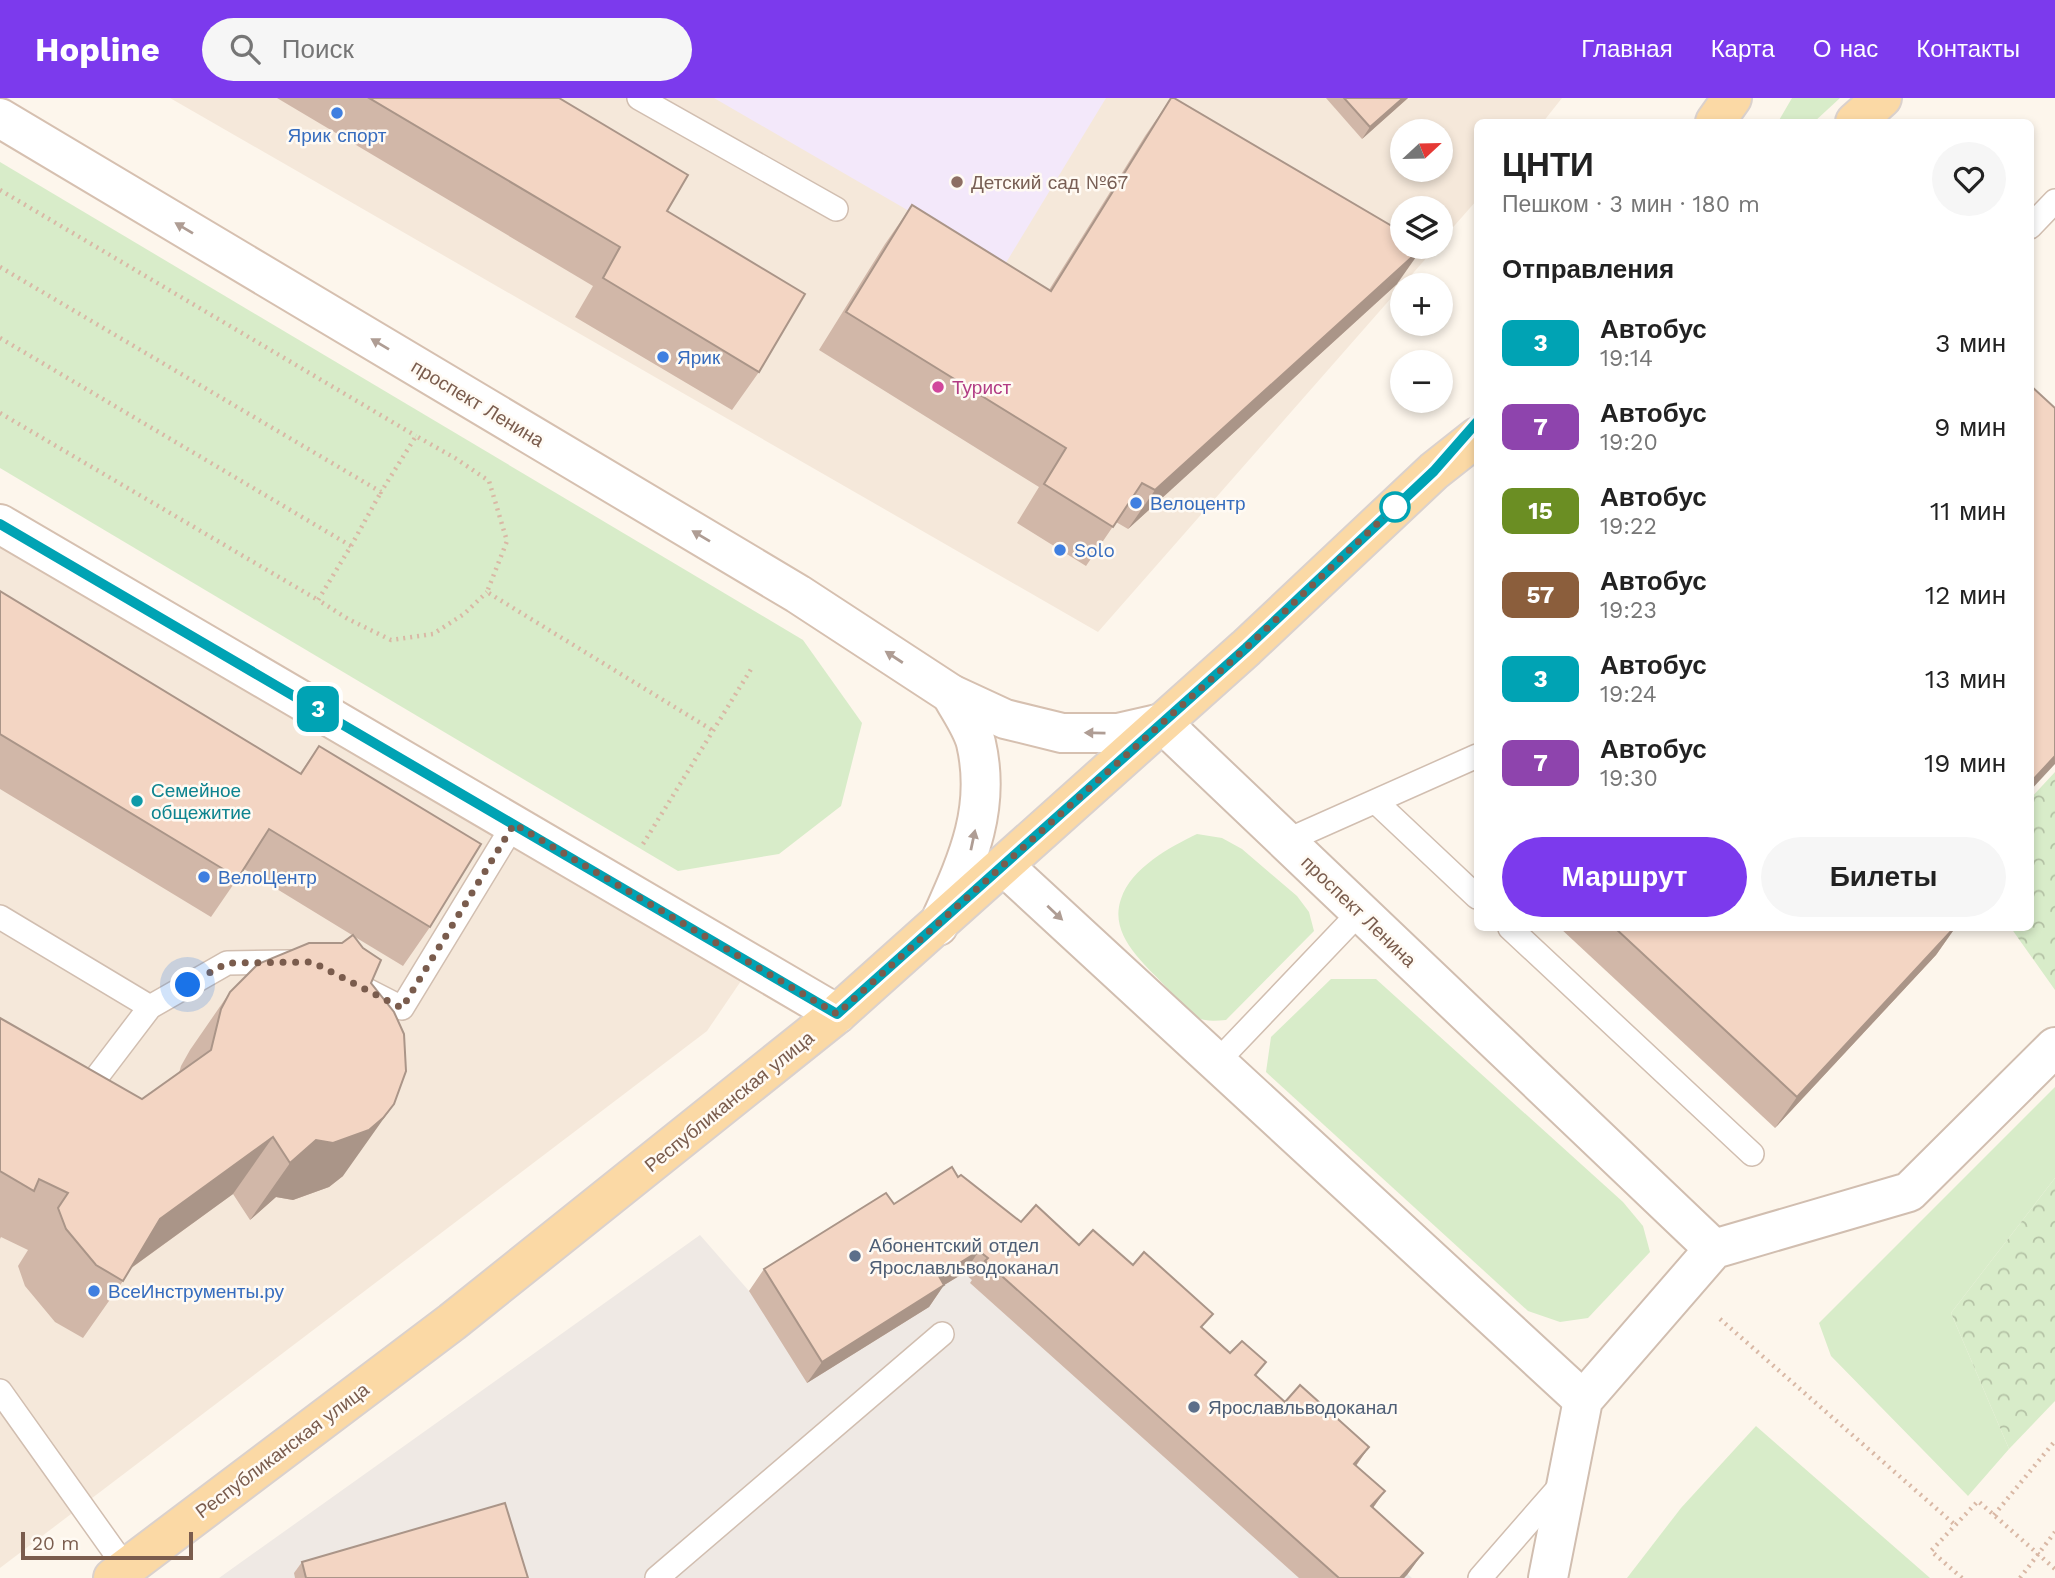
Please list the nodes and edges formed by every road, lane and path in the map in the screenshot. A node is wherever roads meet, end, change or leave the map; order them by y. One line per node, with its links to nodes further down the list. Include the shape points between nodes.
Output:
1 (639, 98): 9 (lane)
2 (1732, 98): 5 (main road)
3 (1882, 98): 6 (main road)
4 (0, 118): 24 (main road, проспект Ленина, one-way to 4, via 798,594)
5 (1717, 119)
6 (1858, 119)
7 (0, 190): 15 (path)
8 (2055, 201): 10 (lane)
9 (836, 209)
10 (2034, 223)
11 (0, 267): 18 (path)
12 (0, 338): 20 (path)
13 (0, 413): 22 (path)
14 (1474, 425): 17 (main road, Республиканская улица)
15 (416, 436): 18 (path); 21 (path, via 489,481 507,541)
16 (1474, 438): 17 (main road, Республиканская улица)
17 (1434, 471): 25 (main road, Республиканская улица)
18 (381, 492): 20 (path)
19 (0, 524): 29 (main road)
20 (351, 546): 22 (path)
21 (487, 592): 22 (path, via 433,634 391,640); 26 (path)
22 (318, 600)
23 (752, 666): 26 (path)
24 (951, 694): 25 (main road, проспект Ленина, one-way to 24, via 1118,733 1062,733 1005,719); 36 (main road, проспект Ленина, one-way to 24, via 972,850 982,796 975,741)
25 (1162, 723): 30 (main road, проспект Ленина); 32 (main road, Республиканская улица)
26 (712, 730): 31 (path)
27 (1474, 757): 28 (lane)
28 (1376, 802): 30 (lane); 33 (lane)
29 (514, 824): 39 (lane, via 402,1008); 41 (main road)
30 (1286, 841): 34 (main road, проспект Ленина)
31 (636, 854)
32 (1004, 867): 36 (main road, Республиканская улица); 43 (main road, one-way to 43)
33 (1474, 894)
34 (1360, 912): 43 (lane); 46 (main road, проспект Ленина)
35 (0, 917): 40 (lane)
36 (938, 926): 41 (main road, Республиканская улица)
37 (1513, 931): 45 (lane)
38 (312, 962): 40 (lane, via 227,963)
39 (334, 974)
40 (150, 1007): 44 (lane, via 74,1106)
41 (837, 1014): 58 (main road, Республиканская улица, via 452,1322)
42 (2055, 1047): 46 (main road, via 1909,1192)
43 (1217, 1062): 50 (main road)
44 (53, 1094)
45 (1752, 1154)
46 (1714, 1248): 47 (main road)
47 (1682, 1285): 50 (main road); 54 (path)
48 (942, 1334): 59 (lane)
49 (0, 1391): 58 (lane)
50 (1583, 1400): 52 (main road)
51 (2055, 1441): 53 (path)
52 (1568, 1476): 60 (lane); 61 (main road)
53 (1994, 1515): 54 (path, via 1978,1501); 56 (path)
54 (1954, 1524): 62 (path, via 1931,1551)
55 (2055, 1532): 56 (path)
56 (2038, 1554): 57 (path); 63 (path)
57 (2055, 1569)
58 (119, 1573)
59 (657, 1578)
60 (1479, 1578)
61 (1548, 1578)
62 (1962, 1578)
63 (2020, 1578)

